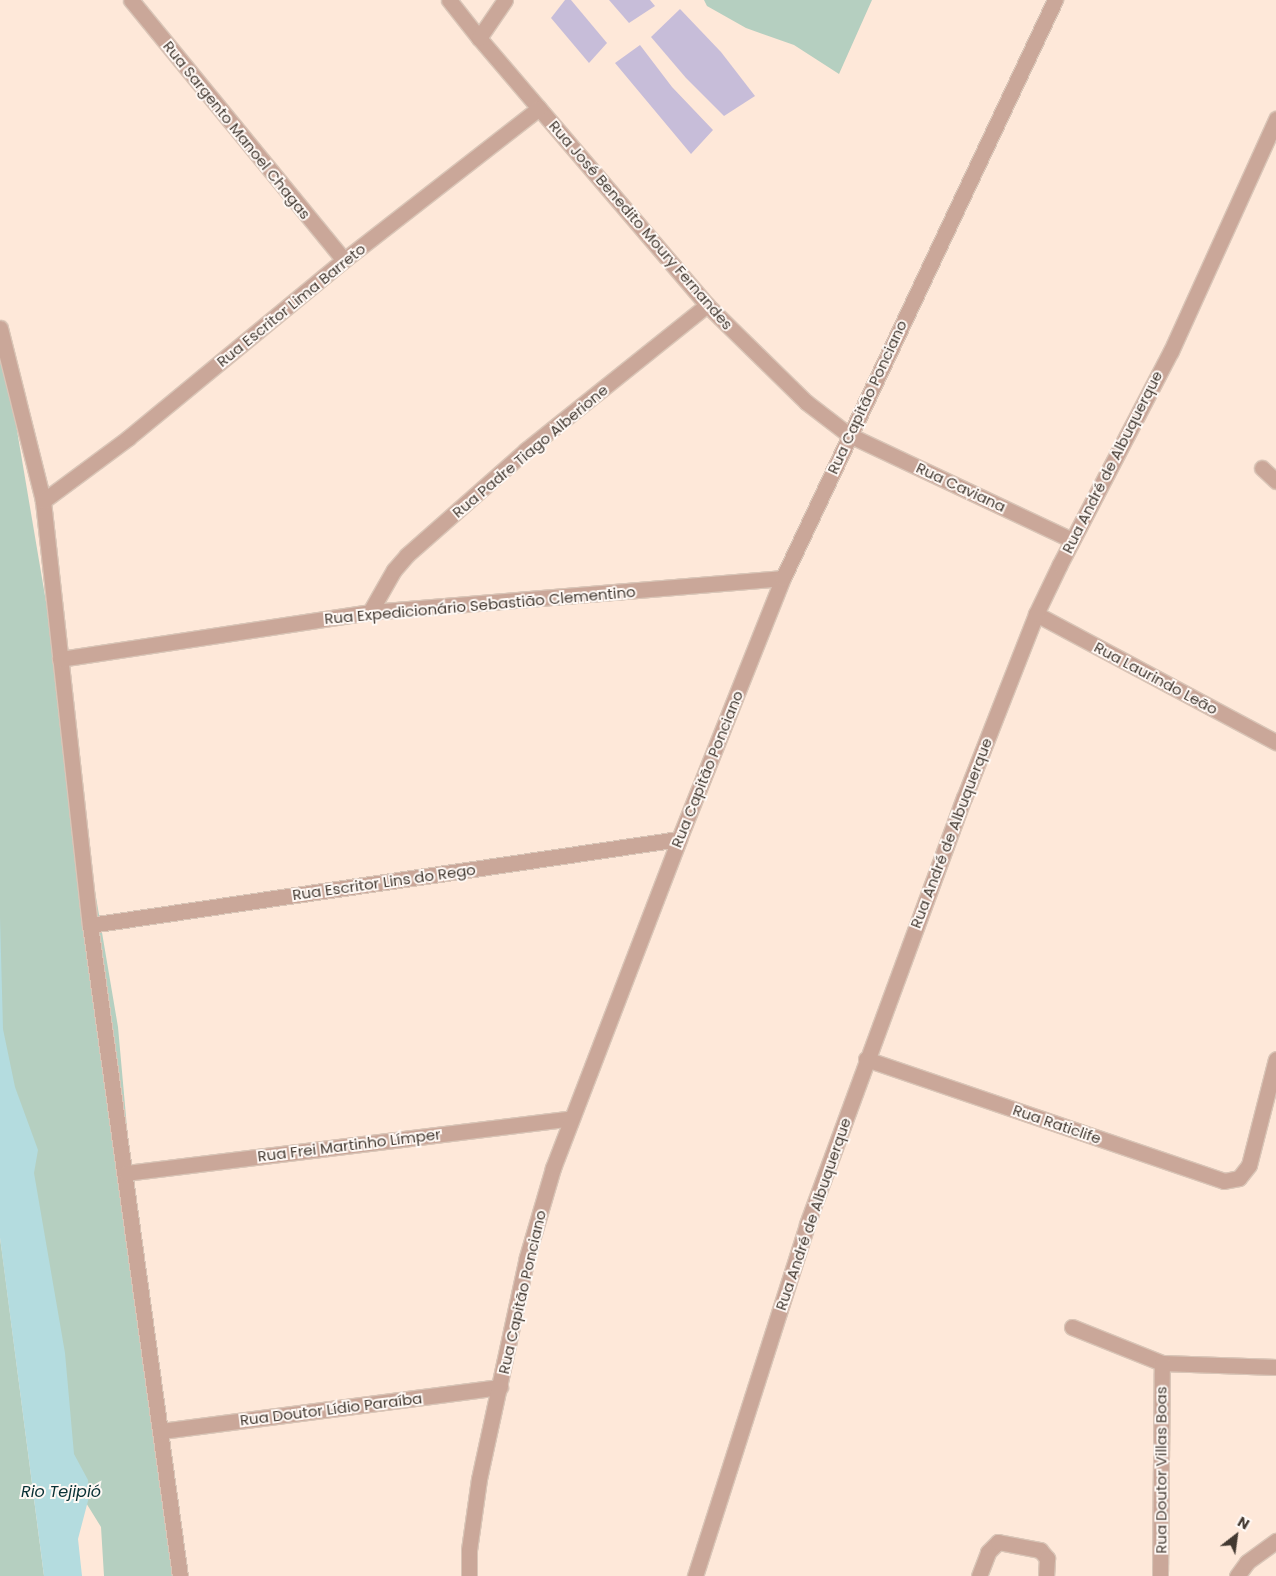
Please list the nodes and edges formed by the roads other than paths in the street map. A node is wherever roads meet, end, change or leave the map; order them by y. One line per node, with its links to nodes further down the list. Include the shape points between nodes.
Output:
1 (131, 0): 8 (street, Rua Sargento Manoel Chagas)
2 (449, 0): 5 (street, Rua José Benedito Moury Fernandes)
3 (504, 0): 5 (street)
4 (1056, 0): 11 (street, Rua Capitão Ponciano)
5 (479, 38): 6 (street, Rua José Benedito Moury Fernandes)
6 (539, 108): 8 (street, Rua Escritor Lima Barreto); 9 (street, Rua José Benedito Moury Fernandes)
7 (1276, 119): 15 (street, Rua André de Albuquerque, via 1170,351)
8 (344, 260): 14 (street, Rua Escritor Lima Barreto, via 128,438)
9 (708, 305): 11 (street, Rua José Benedito Moury Fernandes, via 806,402); 17 (street, Rua Padre Tiago Alberione, via 526,450 407,555 394,570)
10 (0, 328): 14 (street)
11 (849, 435): 15 (street, Rua Caviana); 16 (street, Rua Capitão Ponciano)
12 (1262, 468): 13 (street)
13 (1276, 481)
14 (43, 501): 19 (street)
15 (1072, 540): 18 (street, Rua André de Albuquerque)
16 (783, 578): 17 (street, Rua Expedicionário Sebastião Clementino); 21 (street, Rua Capitão Ponciano)
17 (370, 612): 19 (street, Rua Expedicionário Sebastião Clementino)
18 (1036, 614): 20 (street, Rua Laurindo Leão); 23 (street, Rua André de Albuquerque)
19 (60, 659): 22 (street)
20 (1276, 742)
21 (679, 839): 22 (street, Rua Escritor Lins do Rego); 25 (street, Rua Capitão Ponciano)
22 (90, 926): 26 (street)
23 (866, 1059): 24 (street, Rua Raticlife, via 1218,1179 1232,1180 1246,1172); 35 (street, Rua André de Albuquerque, via 807,1224)
24 (1276, 1059)
25 (572, 1118): 26 (street, Rua Frei Martinho Límper); 30 (street, Rua Capitão Ponciano, via 553,1168 527,1257)
26 (126, 1173): 31 (street)
27 (1072, 1327): 28 (street)
28 (1162, 1364): 29 (street); 38 (street, Rua Doutor Villas Boas)
29 (1276, 1366)
30 (500, 1387): 31 (street, Rua Doutor Lídio Paraíba); 34 (street, Rua Capitão Ponciano, via 479,1479 469,1550)
31 (162, 1431): 33 (street)
32 (1276, 1541): 39 (street, via 1247,1562)
33 (180, 1576)
34 (469, 1576)
35 (695, 1576)
36 (979, 1576): 37 (street, via 988,1552 998,1542 1040,1550 1047,1558)
37 (1046, 1576)
38 (1160, 1576)
39 (1237, 1576)

